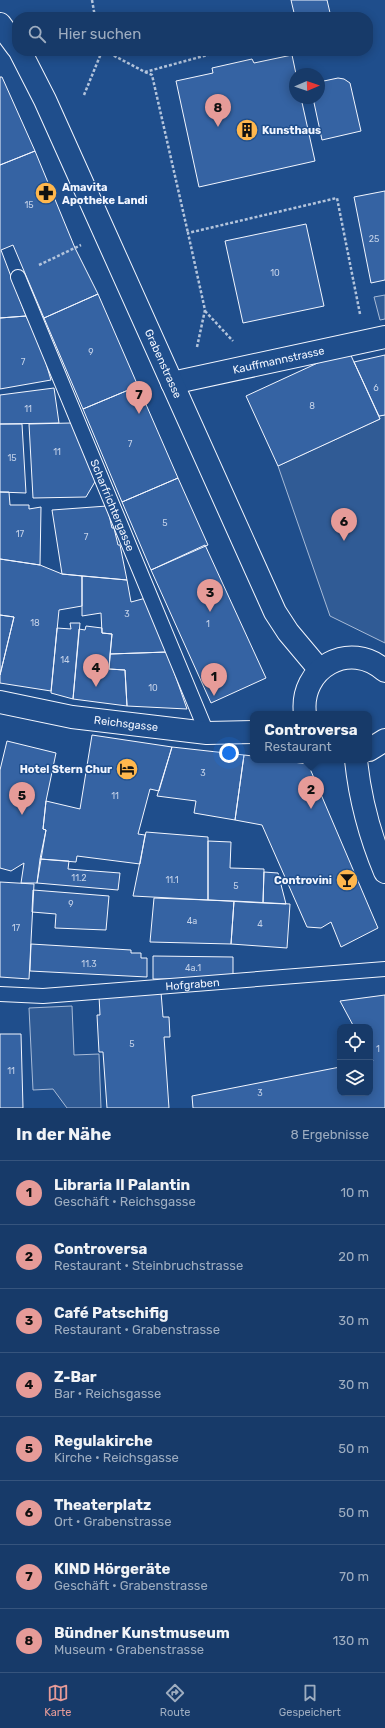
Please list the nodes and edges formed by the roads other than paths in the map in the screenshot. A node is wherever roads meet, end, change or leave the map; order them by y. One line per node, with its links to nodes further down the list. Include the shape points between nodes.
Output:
1 (0, 24): 2 (main road)
2 (12, 40)
3 (22, 56): 6 (main road, Grabenstrasse)
4 (18, 277): 12 (lane, Scharfrichtergasse)
5 (385, 337): 6 (main road, Kauffmannstrasse)
6 (172, 383): 7 (main road, Grabenstrasse, via 275,612)
7 (319, 669): 8 (main road, via 344,658 358,658 372,662); 10 (main road, via 307,690)
8 (385, 671)
9 (0, 702): 12 (main road, Reichsgasse, via 72,717)
10 (305, 711)
11 (250, 732): 12 (main road, Reichsgasse)
12 (207, 733)
13 (385, 740): 14 (main road)
14 (372, 748)
15 (356, 763): 16 (main road, via 373,844)
16 (385, 872)
17 (385, 969): 18 (lane, Hofgraben, via 43,996)
18 (0, 994)

